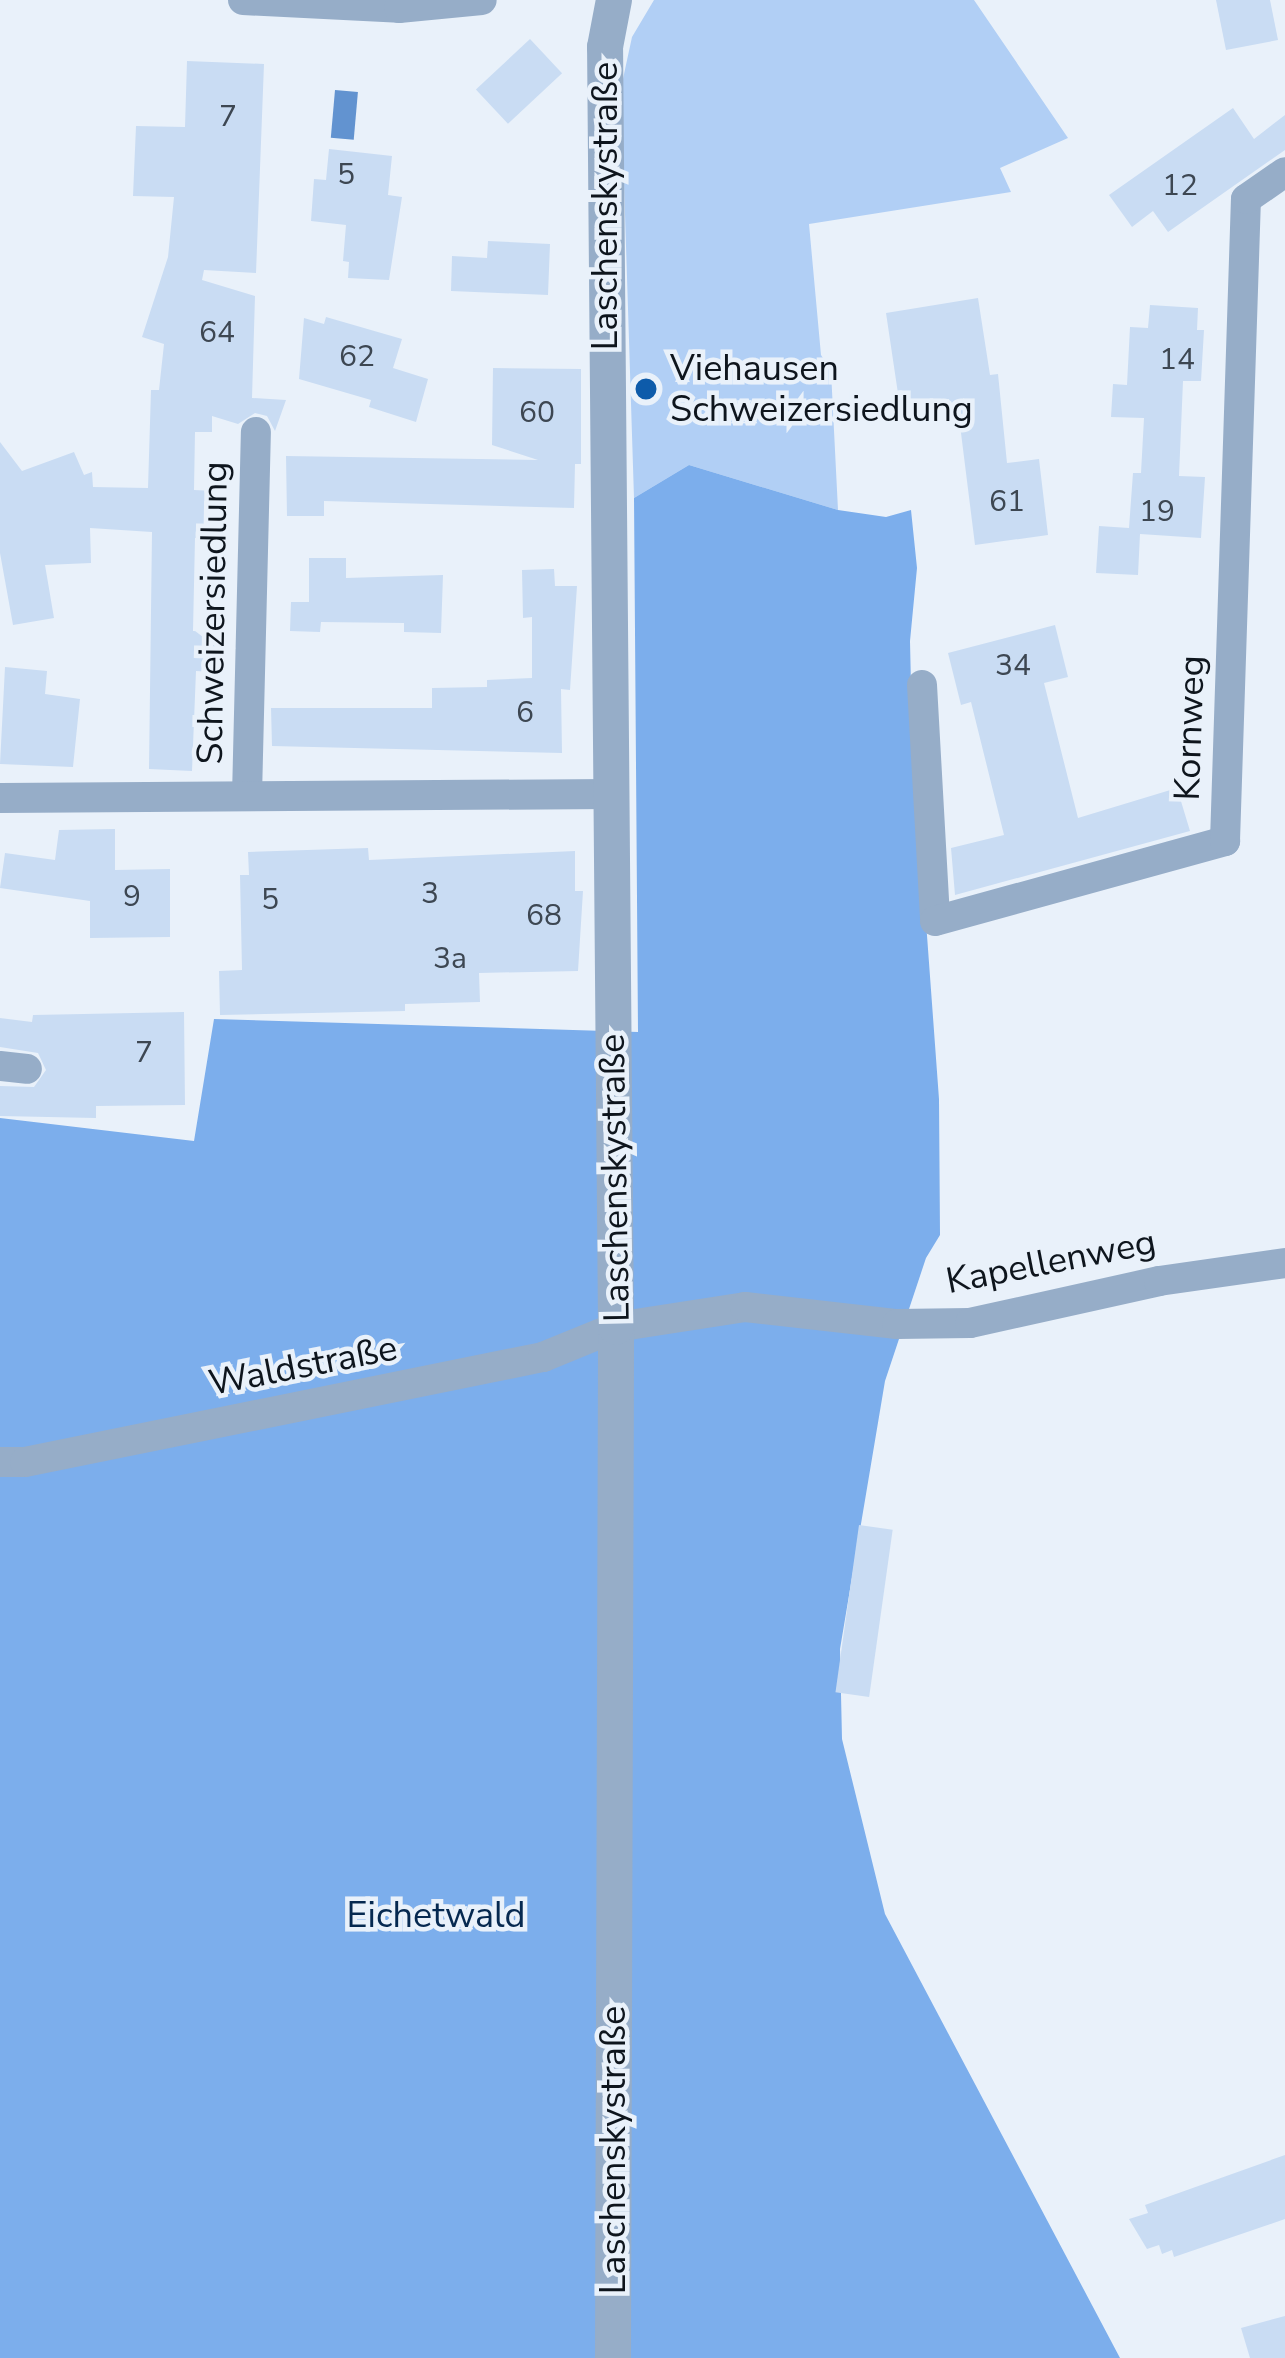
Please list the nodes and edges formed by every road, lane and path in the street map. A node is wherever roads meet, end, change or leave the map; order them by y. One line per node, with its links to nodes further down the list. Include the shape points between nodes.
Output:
1 (243, 0): 2 (street, via 399,8)
2 (482, 0)
3 (614, 0): 7 (street, Laschenskystraße, via 604,47)
4 (1285, 172): 6 (street, Kornweg, via 1246,200 1225,841 935,921)
5 (256, 432): 8 (street, Schweizersiedlung)
6 (922, 685)
7 (610, 794): 8 (street, Schweizersiedlung); 11 (street, Laschenskystraße)
8 (248, 796): 9 (street, Schweizersiedlung)
9 (0, 798)
10 (1285, 1263): 11 (street, Kapellenweg, via 970,1323 897,1324 745,1307)
11 (616, 1327): 12 (street, Waldstraße, via 543,1357); 13 (street, Laschenskystraße)
12 (0, 1462)
13 (613, 2358)

